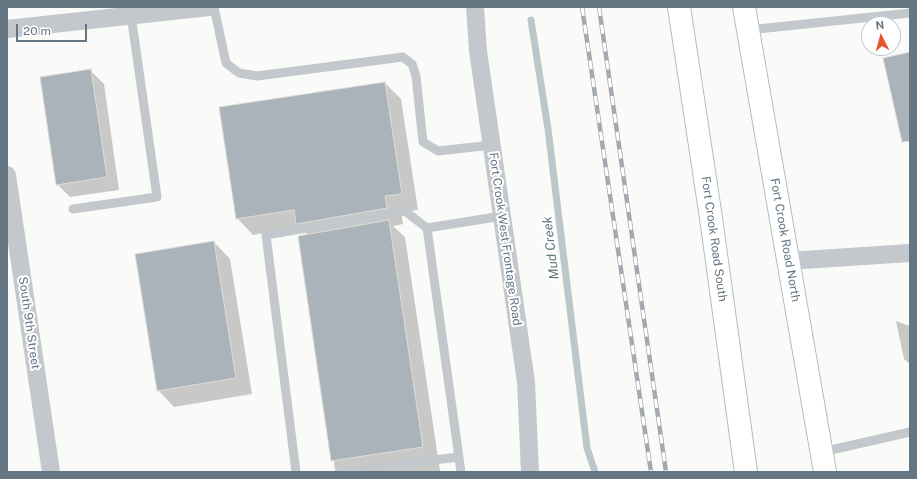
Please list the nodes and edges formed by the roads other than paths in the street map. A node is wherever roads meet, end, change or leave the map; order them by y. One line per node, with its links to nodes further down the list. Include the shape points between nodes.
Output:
1 (209, 7): 7 (street)
2 (214, 7): 10 (lane, via 226,63 239,73 257,76 403,57 412,64 416,76 423,142 438,151)
3 (475, 7): 10 (street, Fort Crook West Frontage Road, via 478,51)
4 (679, 7): 25 (main road, Fort Crook Road South)
5 (744, 7): 9 (main road, Fort Crook Road North)
6 (910, 13): 9 (lane)
7 (131, 15): 8 (street); 12 (lane, via 157,197)
8 (7, 29)
9 (748, 30): 16 (main road, Fort Crook Road North)
10 (492, 145): 13 (street, Fort Crook West Frontage Road)
11 (7, 175): 20 (street, South 9th Street)
12 (73, 209)
13 (502, 216): 14 (lane); 24 (street, Fort Crook West Frontage Road, via 526,382)
14 (427, 228): 18 (lane); 21 (lane, via 405,211 266,235)
15 (910, 252): 16 (street)
16 (788, 262): 19 (main road, Fort Crook Road North)
17 (910, 432): 19 (lane)
18 (458, 457): 22 (lane); 23 (lane)
19 (824, 462)
20 (51, 472)
21 (296, 472)
22 (339, 472)
23 (461, 472)
24 (530, 472)
25 (746, 472)

